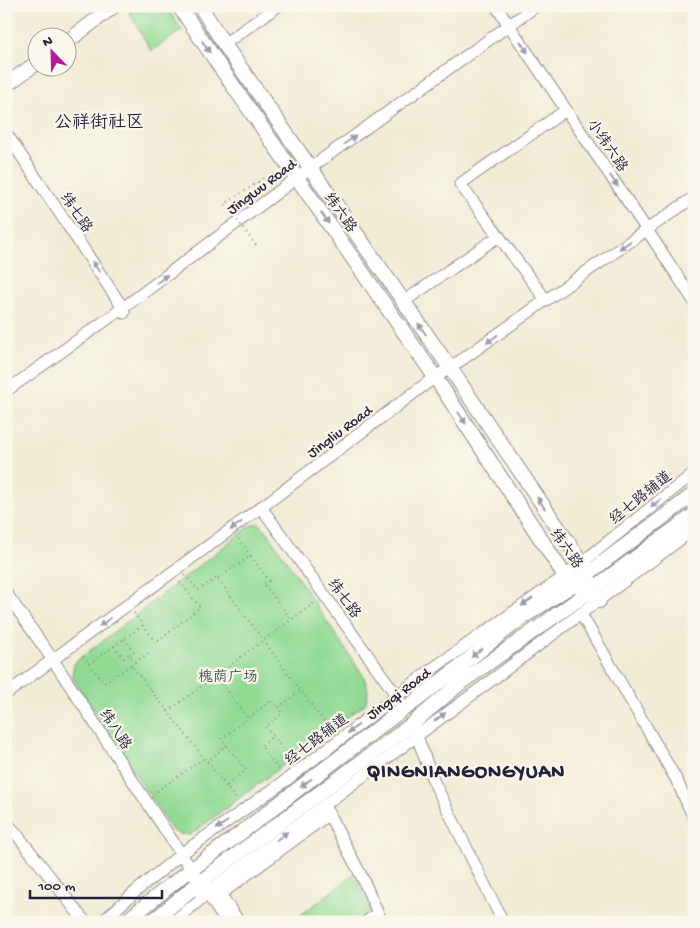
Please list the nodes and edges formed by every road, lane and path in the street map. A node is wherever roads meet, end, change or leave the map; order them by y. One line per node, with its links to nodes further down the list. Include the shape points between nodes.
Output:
1 (114, 6): 8 (main road)
2 (180, 6): 15 (main road, 纬六路, one-way to 15)
3 (200, 6): 9 (main road, 纬六路)
4 (278, 6): 9 (street)
5 (496, 6): 7 (street, 小纬六路)
6 (536, 6): 7 (street, Jingwu Road)
7 (509, 26): 12 (street, 小纬六路, one-way to 12); 14 (street, Jingwu Road, one-way to 7)
8 (78, 33)
9 (224, 44): 14 (main road, 纬六路)
10 (28, 69): 11 (main road)
11 (6, 85)
12 (566, 110): 18 (street, 小纬六路, one-way to 18); 19 (street, via 460,184)
13 (6, 133): 24 (street, 纬七路, one-way to 13)
14 (310, 168): 15 (street, Jingwu Road); 23 (main road, 纬六路)
15 (297, 178): 24 (street, Jingwu Road, one-way to 15); 26 (main road, 纬六路, one-way to 26)
16 (268, 183): 20 (path, bridge, via 264,177 225,204)
17 (694, 197): 18 (street, Jingliu Road)
18 (647, 230): 21 (street, Jingliu Road, one-way to 21); 22 (street, 小纬六路)
19 (499, 236): 21 (street); 23 (street)
20 (258, 248)
21 (546, 300): 25 (street, Jingliu Road, one-way to 25)
22 (694, 301)
23 (403, 302): 25 (main road, 纬六路, one-way to 23)
24 (124, 312): 27 (street, Jingwu Road)
25 (450, 368): 26 (street, Jingliu Road); 35 (main road, 纬六路, one-way to 25)
26 (435, 377): 30 (street, Jingliu Road); 38 (main road, 纬六路, one-way to 38)
27 (6, 391)
28 (694, 473): 35 (street, 经七路辅道, one-way to 35)
29 (694, 494): 35 (main road, Jingqi Road)
30 (261, 507): 32 (street, Jingliu Road, one-way to 32); 59 (street, 纬七路)
31 (694, 515): 40 (main road, Jingqi Road)
32 (231, 529): 34 (path); 36 (street, Jingliu Road)
33 (694, 529): 40 (street)
34 (251, 556): 37 (path); 44 (path, via 269,581 263,584)
35 (585, 568): 38 (main road, Jingqi Road); 40 (main road, 纬六路)
36 (176, 570): 37 (path, via 198,590); 42 (street, Jingliu Road); 45 (path, via 200,607 156,642)
37 (218, 578): 47 (path)
38 (569, 580): 40 (main road, 纬六路); 59 (main road, Jingqi Road, one-way to 59, via 413,703)
39 (6, 593): 52 (street, 纬八路)
40 (595, 596): 43 (street); 64 (main road, Jingqi Road, via 463,681)
41 (314, 603): 44 (path)
42 (128, 605): 45 (path); 52 (street, Jingliu Road, one-way to 52)
43 (581, 614): 64 (street, one-way to 43); 75 (street, via 676,779)
44 (291, 620): 47 (path)
45 (143, 625): 46 (path)
46 (124, 639): 48 (path); 50 (path, via 134,652)
47 (263, 641): 56 (path); 57 (path)
48 (114, 646): 50 (path, via 124,658); 54 (path)
49 (149, 653): 53 (path)
50 (129, 655): 53 (path)
51 (83, 656): 54 (path)
52 (53, 660): 58 (street, Jingliu Road); 72 (street, 纬八路)
53 (135, 662): 55 (path)
54 (89, 664): 55 (path, via 104,683)
55 (131, 665): 61 (path)
56 (216, 676): 61 (path); 62 (path)
57 (300, 691): 60 (path); 63 (path)
58 (6, 694)
59 (400, 702): 77 (street, 经七路辅道, one-way to 77); 78 (main road, Jingqi Road, one-way to 78)
60 (278, 708): 62 (path, via 272,700); 65 (path, via 282,714 265,727)
61 (168, 711): 67 (path)
62 (248, 718): 66 (path, via 221,739)
63 (330, 730)
64 (414, 730): 74 (street); 79 (main road, Jingqi Road); 90 (street, via 433,780)
65 (273, 736): 68 (path); 70 (path, via 261,746)
66 (226, 745): 69 (path); 71 (path, via 246,770)
67 (204, 758): 69 (path); 72 (path)
68 (292, 759)
69 (208, 762): 71 (path)
70 (278, 769)
71 (226, 786): 73 (path)
72 (145, 800): 77 (street, 纬八路)
73 (237, 800)
74 (326, 809): 79 (street, one-way to 74, via 213,888); 80 (street); 81 (street)
75 (694, 818)
76 (6, 822): 83 (street)
77 (181, 854): 78 (street, 纬八路); 84 (street, 经七路辅道)
78 (191, 870): 79 (street, 纬八路); 85 (main road, Jingqi Road)
79 (200, 882): 80 (street); 82 (street); 86 (main road, Jingqi Road); 87 (street, via 201,899)
80 (218, 896): 88 (street)
81 (380, 918): 89 (street)
82 (222, 920)
83 (85, 922)
84 (102, 922)
85 (125, 922)
86 (152, 922)
87 (174, 922)
88 (240, 922)
89 (366, 922)
90 (503, 922)

